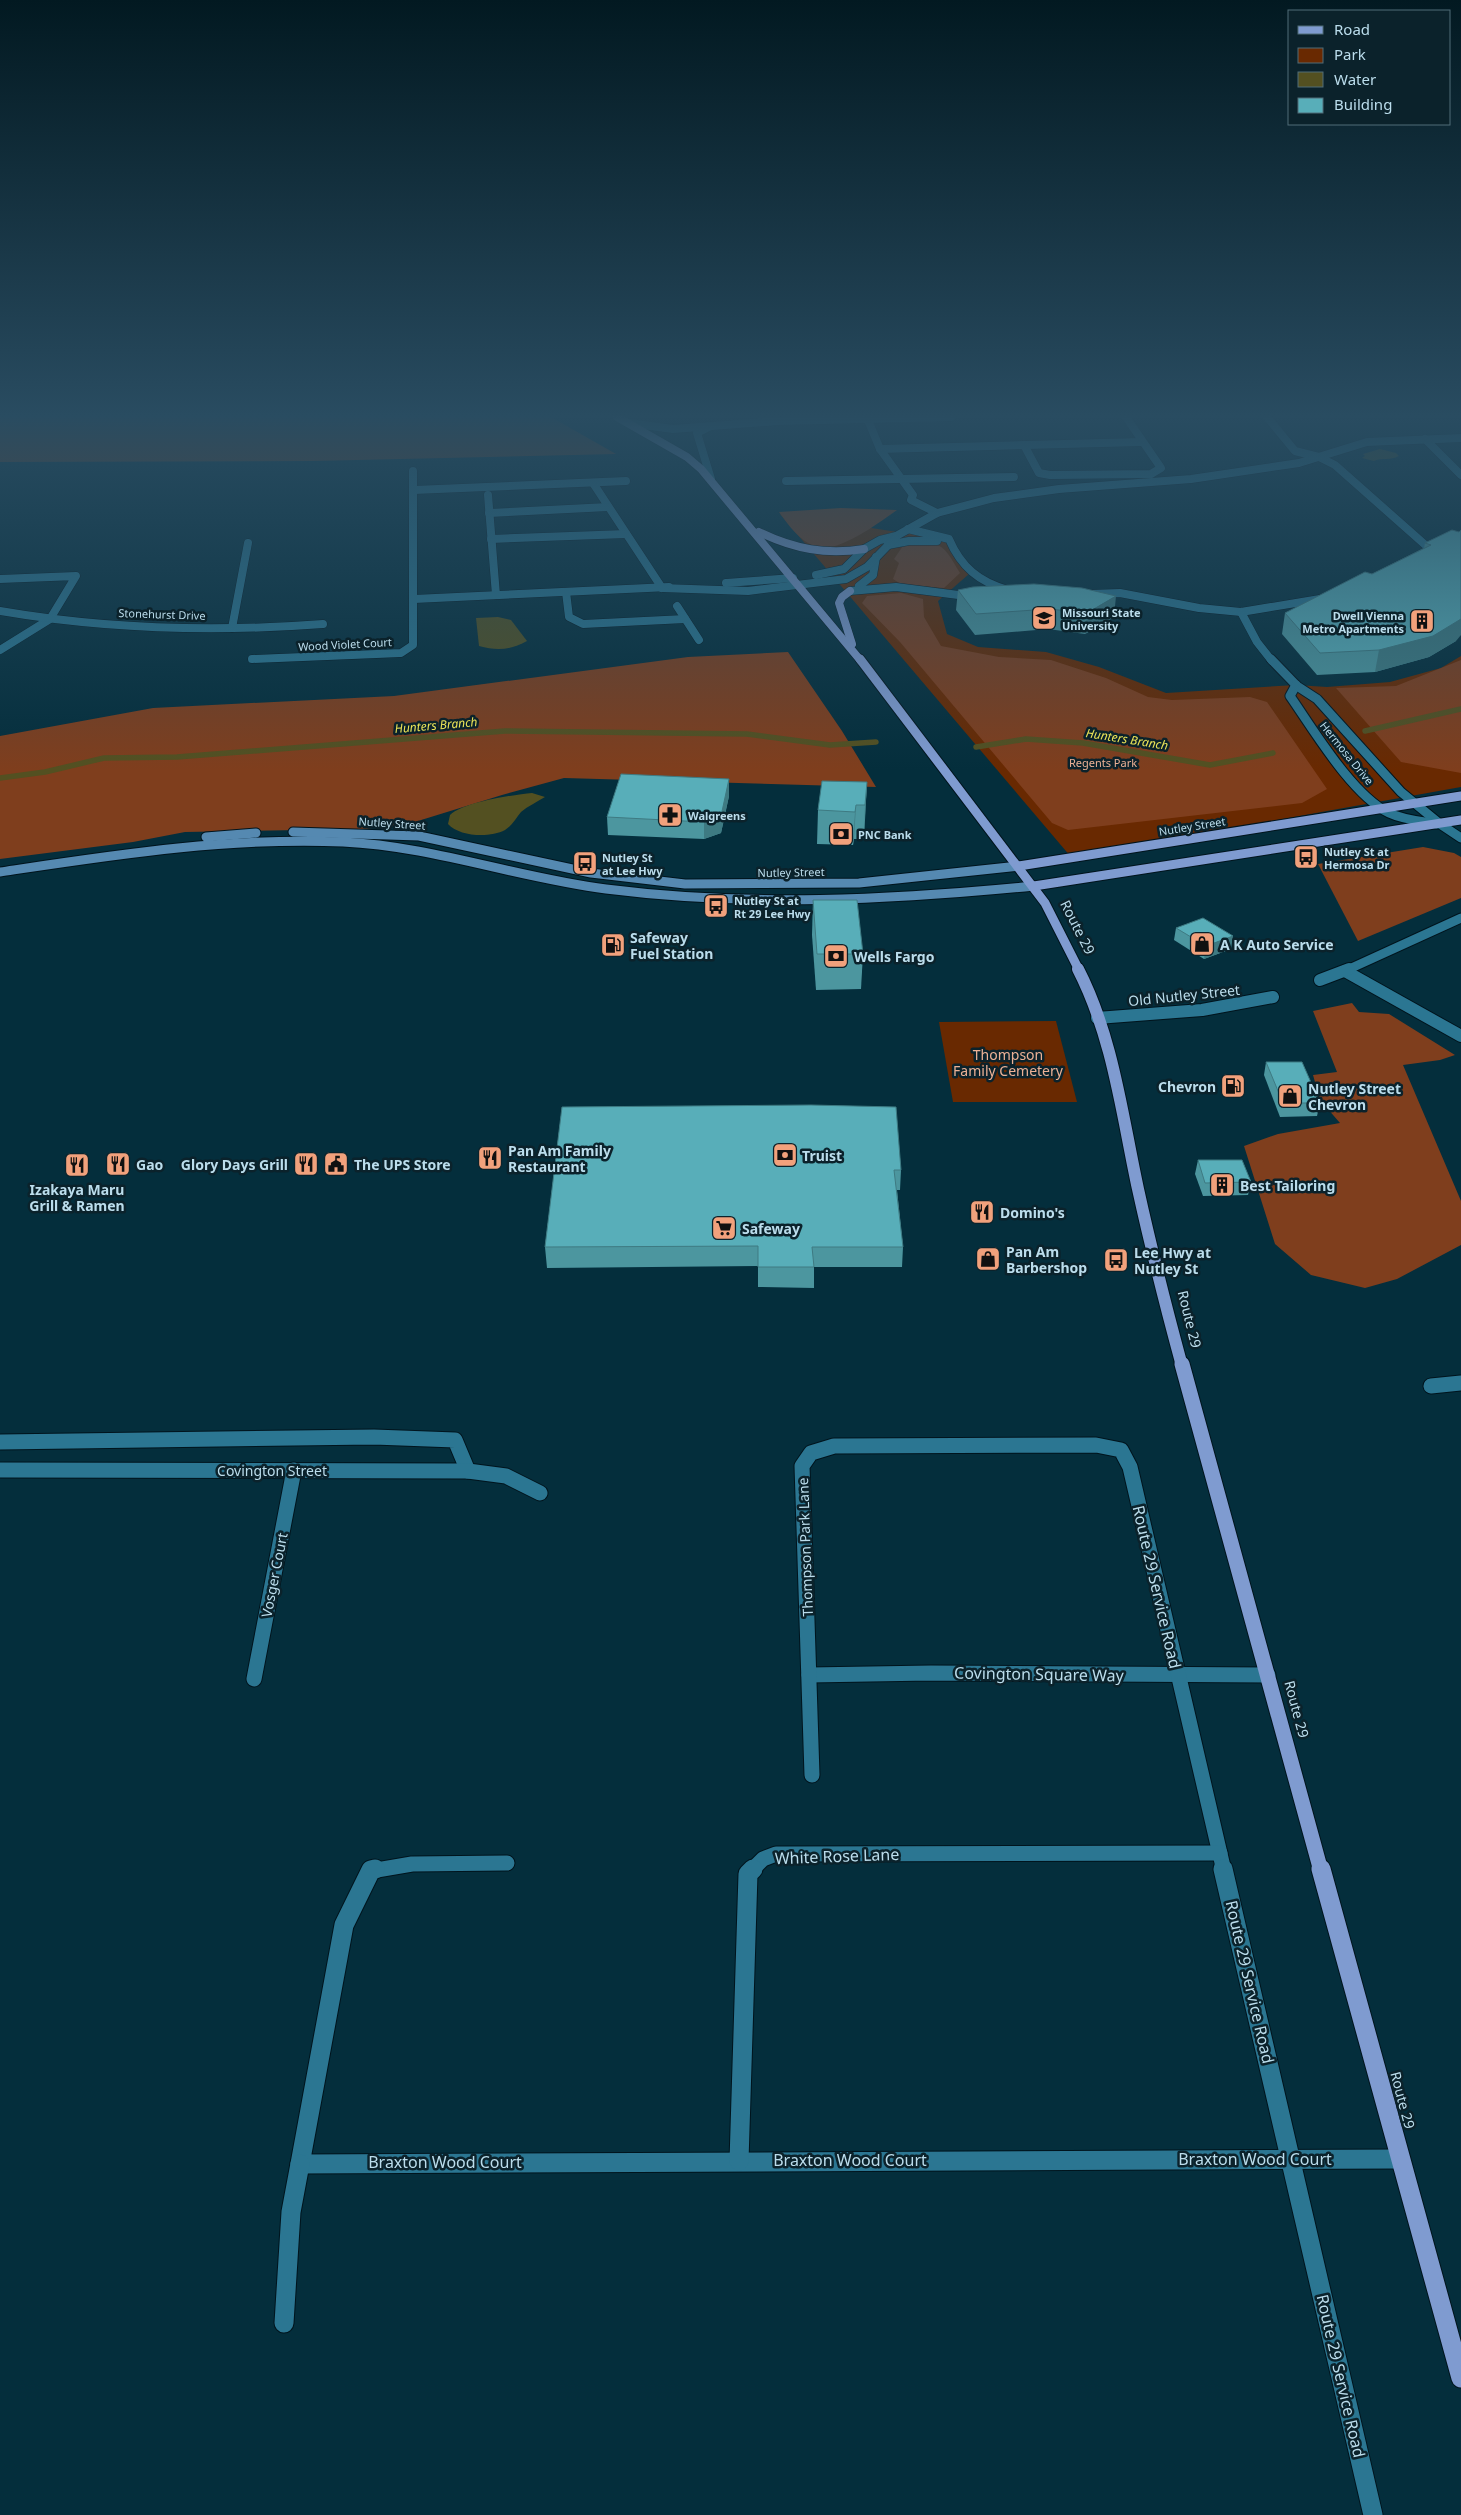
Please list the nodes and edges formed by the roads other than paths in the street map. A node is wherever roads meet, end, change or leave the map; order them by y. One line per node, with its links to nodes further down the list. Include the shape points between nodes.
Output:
1 (414, 534): 31 (street, Wood Violet Court)
2 (491, 534): 12 (street)
3 (616, 534): 12 (street)
4 (626, 534): 23 (street)
5 (757, 534): 20 (main road, Route 29)
6 (763, 534): 18 (main road, via 808,552 834,554)
7 (896, 534): 18 (street)
8 (900, 534): 16 (street)
9 (912, 534): 13 (street)
10 (927, 534): 14 (street, via 943,536)
11 (1408, 534): 17 (street, via 1427,552)
12 (491, 539): 26 (street)
13 (939, 541): 14 (street); 16 (street, via 908,541)
14 (950, 542): 28 (street, via 969,574)
15 (248, 543): 38 (street)
16 (887, 546): 19 (street)
17 (1439, 546)
18 (864, 549): 20 (street, via 844,569)
19 (876, 557): 22 (street, via 860,573 846,579); 24 (street, via 877,568 871,578)
20 (793, 578): 22 (main road, Route 29); 23 (street)
21 (0, 579): 35 (street, via 76,576)
22 (799, 585): 23 (street, via 748,591); 41 (main road, Route 29)
23 (662, 588): 25 (street)
24 (850, 591): 30 (street, via 890,586); 41 (main road, via 839,603)
25 (566, 592): 26 (street); 36 (street, via 569,617 583,624)
26 (496, 595): 31 (street)
27 (1077, 595): 34 (street, via 1120,593 1199,608)
28 (1012, 596)
29 (1332, 596): 34 (street)
30 (983, 598)
31 (414, 599): 42 (street, Wood Violet Court, via 413,645 401,653)
32 (677, 606): 36 (street)
33 (0, 611): 35 (street, Stonehurst Drive)
34 (1241, 612): 43 (street, Hermosa Drive, via 1258,645)
35 (50, 619): 38 (street, Stonehurst Drive); 40 (street)
36 (685, 619): 39 (street)
37 (323, 624): 38 (street, Stonehurst Drive)
38 (232, 628)
39 (699, 640)
40 (0, 650)
41 (856, 654): 51 (main road, Route 29)
42 (252, 659)
43 (1296, 685): 45 (street, Hermosa Drive, via 1315,697 1380,772); 46 (street, Hermosa Drive, via 1290,696 1306,719 1358,786)
44 (1461, 796): 45 (main road, Nutley Street)
45 (1415, 804): 46 (main road, Nutley Street); 48 (street, Hermosa Drive)
46 (1383, 809): 48 (street, Hermosa Drive, via 1399,817); 51 (main road, Nutley Street)
47 (1461, 820): 48 (main road, Nutley Street)
48 (1437, 824): 49 (street, Hermosa Drive); 53 (main road, Nutley Street)
49 (1461, 838)
50 (123, 854): 51 (main road, Nutley Street, via 198,838 315,832 419,836 591,873 685,884 859,883); 52 (main road, Nutley Street); 53 (main road, Nutley Street, via 262,841 361,843 422,851 521,875 600,888 688,897 771,900 907,898)
51 (1019, 866): 53 (main road, Route 29)
52 (0, 872)
53 (1034, 886): 58 (main road, Route 29, via 1088,988)
54 (1461, 918): 55 (street)
55 (1345, 972): 56 (street); 59 (street)
56 (1320, 980)
57 (1273, 998): 58 (street, Old Nutley Street, via 1202,1010)
58 (1097, 1018): 69 (main road, Route 29, via 1120,1091 1138,1188 1177,1346)
59 (1461, 1036)
60 (1461, 1383): 61 (street)
61 (1431, 1386)
62 (0, 1442): 66 (street, via 374,1437 455,1440)
63 (1121, 1450): 68 (street, Thompson Park Lane, via 1096,1445 834,1446 811,1453 802,1466); 70 (street, Route 29 Service Road, via 1130,1467)
64 (0, 1470): 65 (street, Covington Street)
65 (294, 1470): 66 (street, Covington Street); 71 (street, Vosger Court)
66 (468, 1471): 67 (street, Covington Street, via 506,1476)
67 (540, 1494)
68 (809, 1675): 70 (street, Covington Square Way, via 931,1672); 72 (street, Thompson Park Lane)
69 (1268, 1675): 70 (street, Covington Square Way); 75 (main road, Route 29)
70 (1178, 1676): 73 (street, Route 29 Service Road)
71 (254, 1680)
72 (812, 1775)
73 (1220, 1853): 76 (street, Route 29 Service Road); 77 (street, White Rose Lane, via 776,1854 762,1859 748,1874)
74 (507, 1863): 78 (street, via 412,1864 371,1870 344,1925)
75 (1400, 2159): 76 (street, Braxton Wood Court); 80 (main road, Route 29)
76 (1291, 2160): 77 (street, Braxton Wood Court); 81 (street, Route 29 Service Road)
77 (739, 2161): 78 (street, Braxton Wood Court)
78 (300, 2164): 79 (street, via 291,2212)
79 (284, 2323)
80 (1461, 2378)
81 (1373, 2515)

